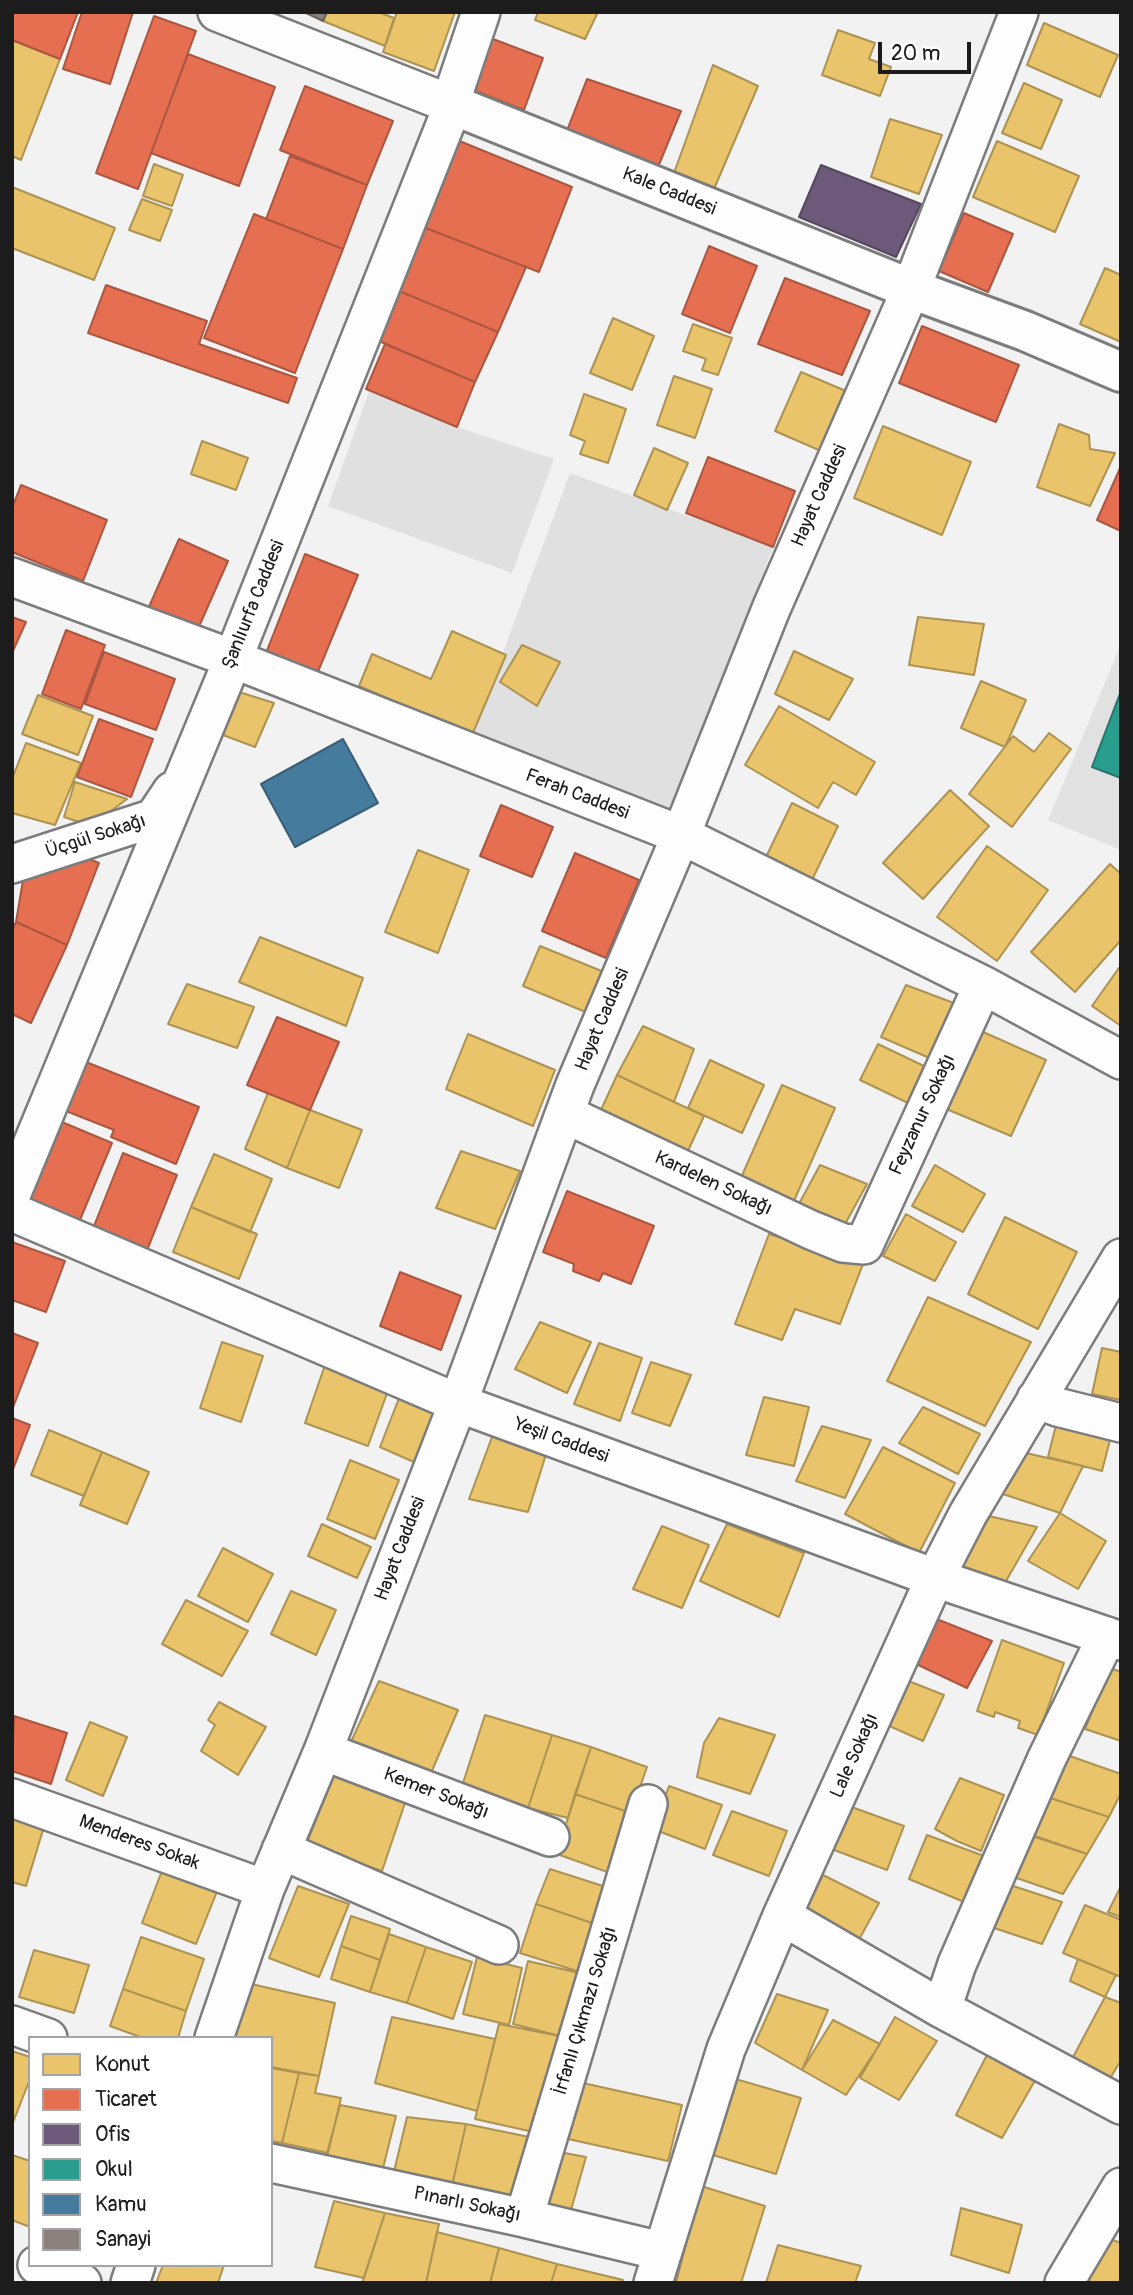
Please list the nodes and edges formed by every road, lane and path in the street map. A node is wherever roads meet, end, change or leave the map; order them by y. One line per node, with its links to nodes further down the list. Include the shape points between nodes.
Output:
1 (217, 12): 4 (street, Kale Caddesi)
2 (481, 12): 4 (street, Şanlıurfa Caddesi)
3 (1019, 12): 5 (street, Hayat Caddesi)
4 (453, 105): 5 (main road, Kale Caddesi); 8 (street, Şanlıurfa Caddesi)
5 (911, 289): 6 (main road, Kale Caddesi); 10 (street, Hayat Caddesi, via 771,609)
6 (1121, 372)
7 (12, 577): 8 (street, Ferah Caddesi)
8 (233, 659): 9 (street, Şanlıurfa Caddesi); 10 (street, Ferah Caddesi)
9 (192, 761): 11 (street, Üçgül Sokağı, via 154,818); 15 (street, Şanlıurfa Caddesi)
10 (681, 835): 12 (street, Ferah Caddesi); 14 (street, Hayat Caddesi)
11 (12, 864)
12 (983, 985): 13 (street, Ferah Caddesi); 17 (street, Feyzanur Sokağı)
13 (1121, 1060)
14 (565, 1114): 17 (street, Kardelen Sokağı, via 811,1230 843,1243); 20 (street, Hayat Caddesi)
15 (12, 1193)
16 (12, 1212): 20 (street, Yeşil Caddesi)
17 (864, 1245)
18 (1121, 1258): 19 (street, Lale Sokağı)
19 (1036, 1399): 21 (street); 22 (street, Lale Sokağı)
20 (458, 1403): 22 (street, Yeşil Caddesi); 24 (street, Hayat Caddesi)
21 (1121, 1423)
22 (935, 1578): 23 (street, Yeşil Caddesi); 30 (street, Lale Sokağı)
23 (1114, 1639): 32 (street, via 1047,1758 957,1964)
24 (323, 1751): 27 (street, Kemer Sokağı); 28 (street, Hayat Caddesi)
25 (12, 1798): 29 (street, Menderes Sokak)
26 (648, 1804): 39 (street, İrfanlı Çıkmazı Sokağı)
27 (550, 1837)
28 (281, 1850): 29 (street, Hayat Caddesi); 31 (street)
29 (265, 1889): 35 (street, Hayat Caddesi)
30 (782, 1916): 32 (street); 41 (street, Lale Sokağı, via 726,2049)
31 (499, 1945)
32 (942, 2009): 36 (street)
33 (12, 2025): 34 (street)
34 (42, 2036)
35 (215, 2036)
36 (1119, 2098)
37 (273, 2163): 39 (street, Pınarlı Sokağı)
38 (1121, 2187): 43 (street)
39 (524, 2218): 41 (street, Pınarlı Sokağı)
40 (42, 2267): 42 (street)
41 (657, 2267)
42 (82, 2283)
43 (1064, 2283)

